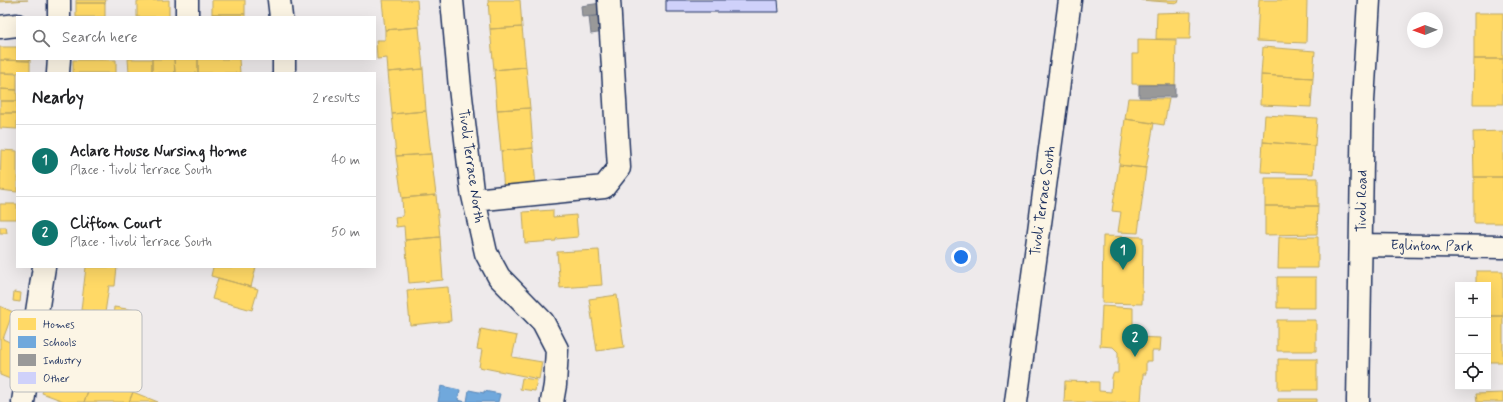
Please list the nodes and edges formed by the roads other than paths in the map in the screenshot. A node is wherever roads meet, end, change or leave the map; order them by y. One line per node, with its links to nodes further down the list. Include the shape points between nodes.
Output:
1 (59, 0): 8 (street)
2 (187, 0): 9 (street)
3 (279, 0): 10 (street)
4 (452, 0): 17 (street, Tivoli Terrace North)
5 (609, 0): 17 (street, via 620,168 604,187)
6 (1070, 0): 25 (street, Tivoli Terrace South)
7 (1370, 0): 18 (street, Tivoli Road, via 1364,101)
8 (59, 16)
9 (187, 16)
10 (281, 16)
11 (16, 25): 12 (street)
12 (0, 27)
13 (59, 60): 15 (street)
14 (284, 60): 16 (street)
15 (58, 72)
16 (284, 72)
17 (474, 200): 24 (street, Tivoli Terrace North, via 486,253 499,277 543,322 557,349)
18 (1361, 245): 19 (street, Eglinton Park); 26 (street, Tivoli Road)
19 (1503, 247)
20 (44, 268): 21 (street)
21 (37, 310)
22 (25, 392): 23 (street)
23 (23, 402)
24 (552, 402)
25 (1016, 402)
26 (1358, 402)

